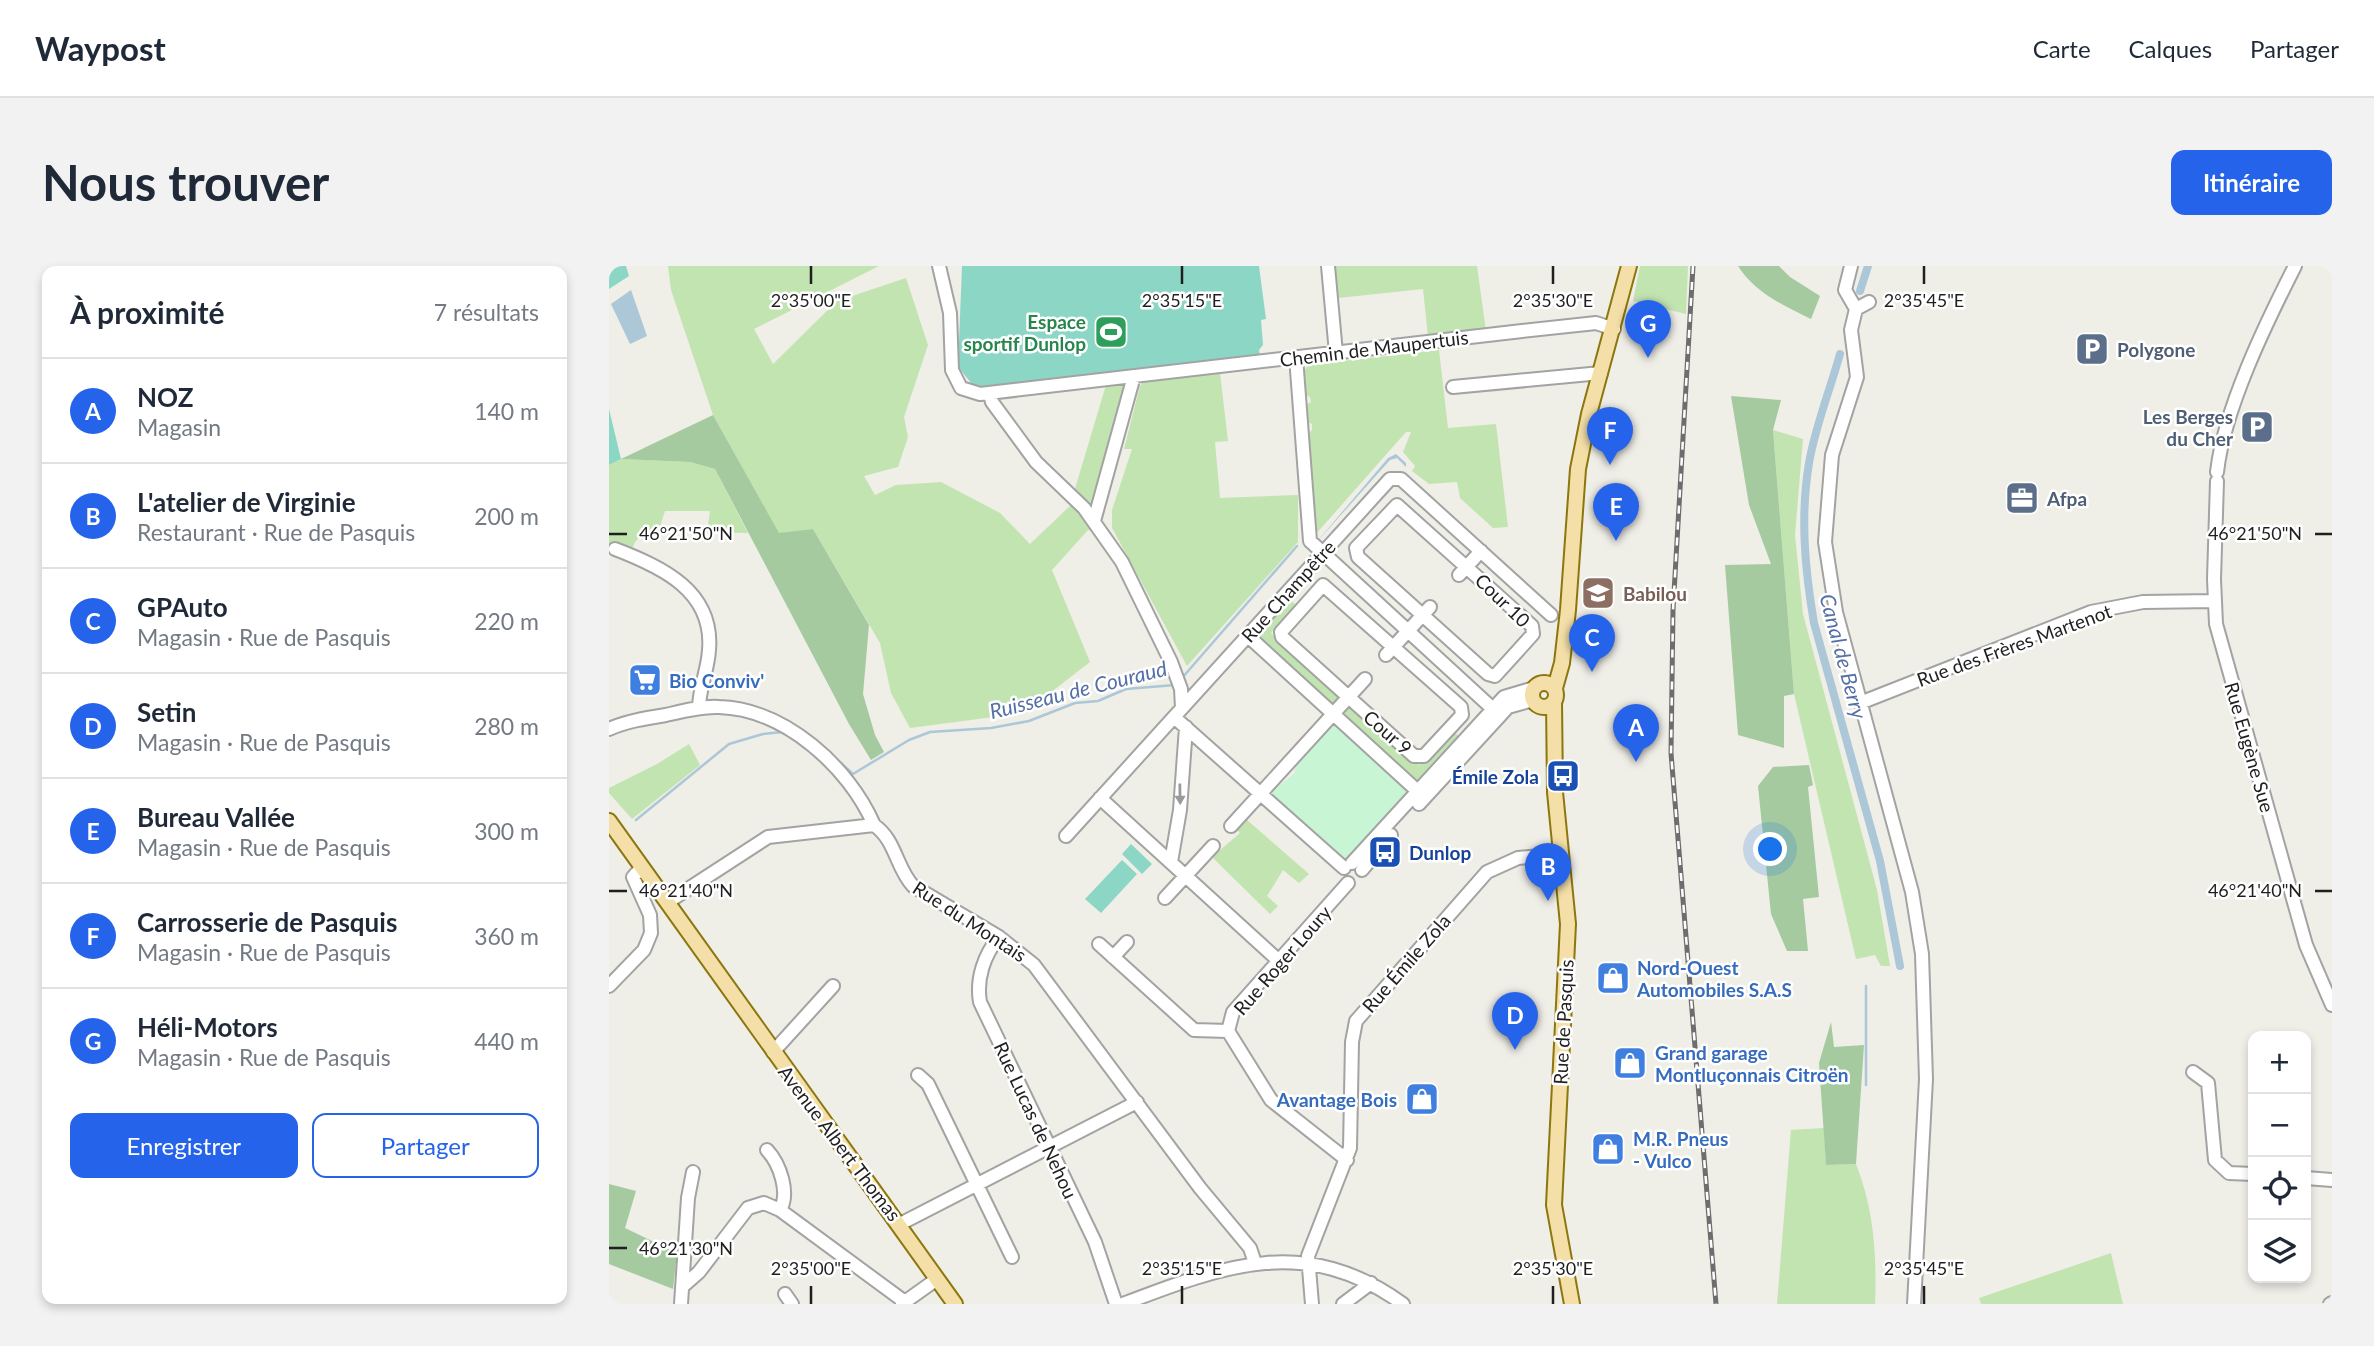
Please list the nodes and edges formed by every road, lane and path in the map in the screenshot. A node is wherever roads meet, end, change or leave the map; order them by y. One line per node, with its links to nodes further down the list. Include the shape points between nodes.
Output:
1 (939, 266): 14 (street, via 950,313 955,379 969,393)
2 (1328, 266): 9 (street)
3 (1851, 266): 7 (street, via 1845,290)
4 (2295, 266): 20 (street, Rue Eugène Sue, via 2262,332 2225,430 2217,476)
5 (1626, 271): 8 (main road)
6 (1869, 302): 7 (street)
7 (1856, 309): 29 (street, via 1851,339 1857,377 1832,455 1825,541 1836,612)
8 (1614, 329): 9 (street, Chemin de Maupertuis, via 1596,323); 11 (main road)
9 (1336, 353): 10 (street, Chemin de Maupertuis)
10 (1296, 357): 12 (street, Chemin de Maupertuis); 18 (street, via 1307,536)
11 (1601, 373): 13 (street); 27 (main road, via 1578,469 1562,663)
12 (1134, 376): 14 (street, Chemin de Maupertuis); 15 (street)
13 (1453, 387)
14 (990, 394): 15 (street, via 1032,458)
15 (1094, 521): 32 (street, via 1128,574 1160,638 1178,683)
16 (615, 549): 30 (street, via 674,577 702,606 709,646)
17 (1481, 551): 18 (street, Rue Champêtre, via 1395,477); 19 (street); 22 (street)
18 (1322, 554): 23 (street); 24 (street, Rue Champêtre)
19 (1463, 570): 21 (street, Cour 10, via 1401,506 1393,506 1356,552); 21 (street, Cour 10, via 1532,626 1535,630 1525,642 1491,676)
20 (2214, 601): 29 (street, Rue des Frères Martenot, via 2143,602 2091,612); 58 (street, Rue Eugène Sue, via 2224,656 2303,937)
21 (1426, 611): 23 (street)
22 (1551, 615)
23 (1408, 631): 25 (street); 31 (street)
24 (1248, 635): 32 (street, Rue Champêtre); 33 (street)
25 (1390, 650): 28 (street, Cour 9, via 1326,585 1320,586 1281,634); 28 (street, Cour 9, via 1463,710 1443,738 1424,756 1414,756)
26 (1364, 679): 28 (street)
27 (1544, 694): 31 (street, via 1504,698); 37 (street, via 1508,707); 44 (main road, Rue de Pasquis, via 1556,739 1555,792)
28 (1349, 697): 33 (street)
29 (1860, 703): 89 (street, via 1920,932 1924,974 1926,1079)
30 (699, 708): 35 (street, Rue du Montais); 40 (street, Rue du Montais, via 718,706 751,713 802,740 844,776)
31 (1493, 709): 37 (street)
32 (1178, 712): 34 (street); 38 (street, Rue Champêtre)
33 (1333, 713): 36 (street); 37 (street)
34 (1186, 727): 36 (street); 45 (street, one-way to 45)
35 (609, 729)
36 (1260, 794): 41 (street); 47 (street)
37 (1422, 794): 47 (street)
38 (1100, 798): 42 (street, Rue Champêtre); 45 (street)
39 (609, 821): 46 (main road, Avenue Albert Thomas)
40 (874, 825): 50 (street, via 768,837); 51 (street, Rue du Montais, via 890,841 913,886)
41 (1231, 826)
42 (1066, 836)
43 (1213, 846): 48 (street)
44 (1562, 854): 66 (street, Rue Émile Zola, via 1518,858 1486,872 1365,1006 1352,1042); 88 (main road, Rue de Pasquis, via 1567,969 1554,1205)
45 (1171, 862): 48 (street)
46 (642, 867): 50 (main road, Avenue Albert Thomas); 56 (street, via 634,881 650,915 651,933 644,950)
47 (1353, 867): 55 (street, Rue Roger Loury, via 1342,875 1348,883)
48 (1186, 876): 49 (street); 55 (street)
49 (1165, 898)
50 (668, 902): 60 (main road, Avenue Albert Thomas)
51 (999, 937): 63 (street, Rue du Montais, via 1034,965); 64 (street, Rue Lucas de Nehou, via 986,955 980,1003)
52 (1127, 942): 54 (street)
53 (1099, 944): 54 (street)
54 (1113, 957): 59 (street, via 1194,1030)
55 (1279, 961): 59 (street, Rue Roger Loury, via 1233,1012)
56 (609, 986)
57 (832, 986): 60 (street)
58 (2332, 1005)
59 (1228, 1031): 66 (street, Rue Roger Loury, via 1271,1100)
60 (773, 1052): 73 (main road, Avenue Albert Thomas)
61 (2193, 1072): 68 (street, via 2208,1083 2215,1160 2229,1173)
62 (918, 1075): 71 (street, via 928,1084)
63 (1137, 1102): 64 (street); 76 (street, Rue du Montais, via 1250,1248)
64 (1048, 1148): 71 (street); 83 (street, Rue Lucas de Nehou, via 1095,1242)
65 (767, 1150): 72 (street, via 784,1185)
66 (1347, 1160): 75 (street, Rue Émile Zola)
67 (693, 1172): 79 (street)
68 (2248, 1174)
69 (2311, 1178): 70 (street)
70 (2332, 1180)
71 (977, 1185): 73 (street); 74 (street)
72 (780, 1210): 79 (street, via 764,1203 748,1208); 80 (street)
73 (900, 1224): 77 (main road, Avenue Albert Thomas)
74 (1012, 1257)
75 (1308, 1262): 76 (street); 78 (street, via 1339,1268); 85 (street)
76 (1255, 1263): 84 (street)
77 (937, 1279): 80 (street); 82 (main road, Avenue Albert Thomas)
78 (1371, 1283): 86 (street); 87 (street)
79 (682, 1287): 81 (street)
80 (904, 1303)
81 (681, 1304)
82 (955, 1304)
83 (1116, 1304)
84 (1123, 1304)
85 (1312, 1304)
86 (1343, 1304)
87 (1403, 1304)
88 (1572, 1304)
89 (1914, 1304)

